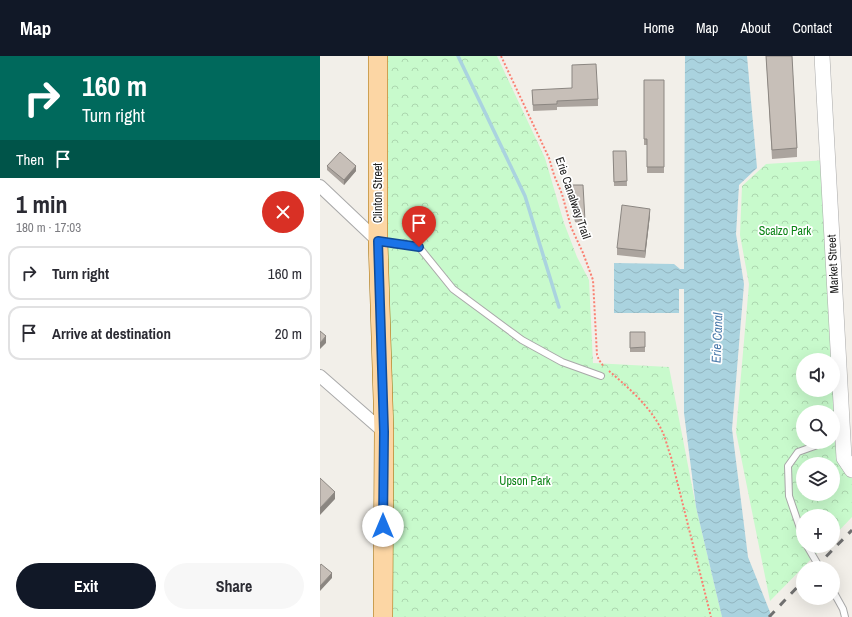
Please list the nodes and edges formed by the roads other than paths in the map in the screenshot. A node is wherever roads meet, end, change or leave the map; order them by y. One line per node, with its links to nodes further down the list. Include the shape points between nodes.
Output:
1 (378, 56): 4 (main road, Clinton Street)
2 (822, 56): 9 (street, Market Street, via 840,436 844,458)
3 (320, 186): 4 (street)
4 (378, 241): 6 (lane, via 419,247 453,289 522,340 562,362); 7 (main road, Clinton Street)
5 (320, 376): 7 (street)
6 (600, 376)
7 (384, 432): 12 (main road, Clinton Street)
8 (806, 449): 10 (lane, via 798,452 788,466 789,496)
9 (852, 470)
10 (796, 516)
11 (840, 604): 13 (lane)
12 (383, 617)
13 (845, 617)

